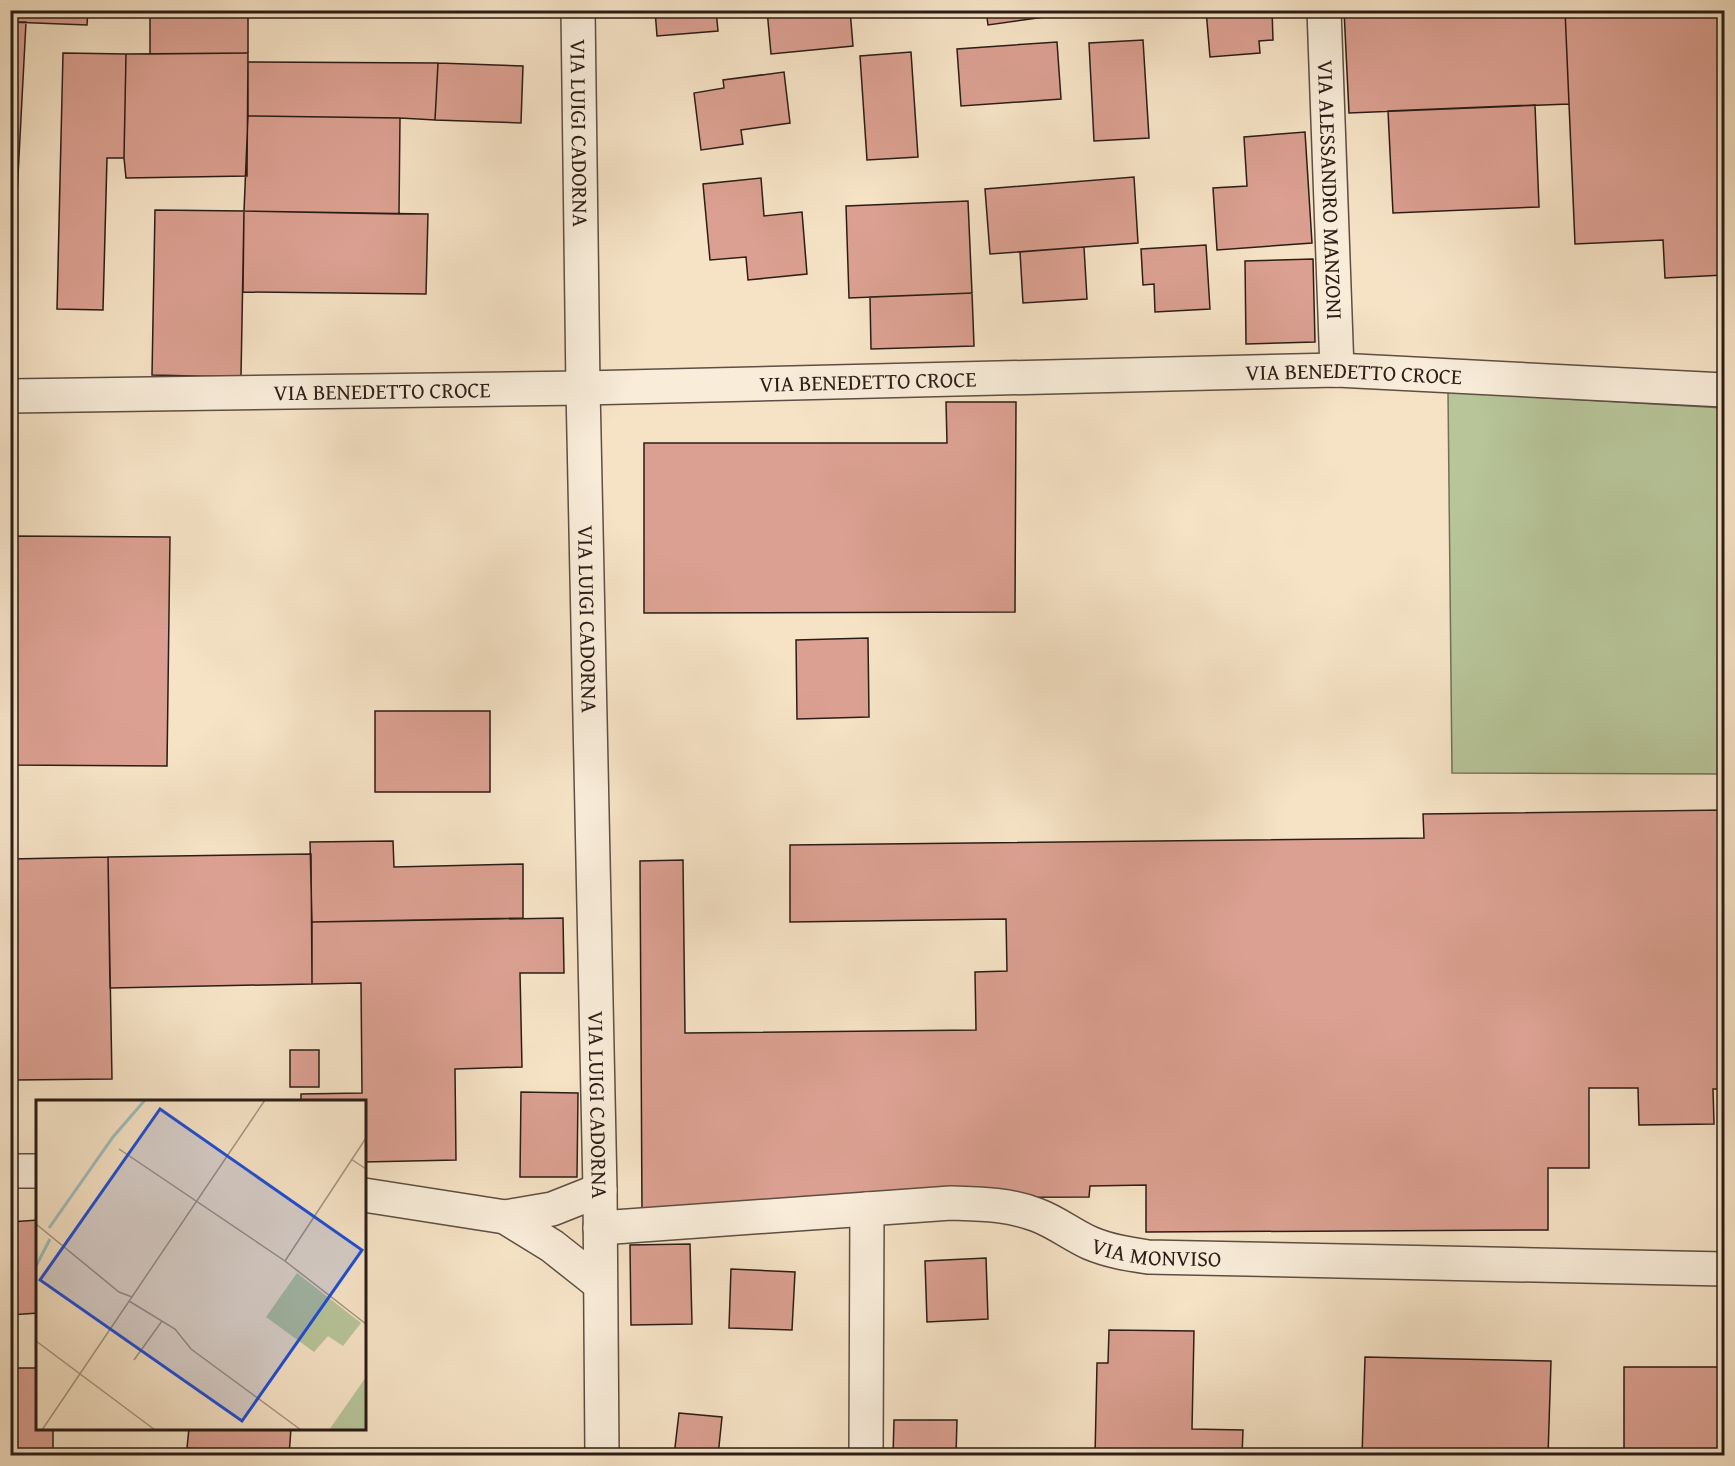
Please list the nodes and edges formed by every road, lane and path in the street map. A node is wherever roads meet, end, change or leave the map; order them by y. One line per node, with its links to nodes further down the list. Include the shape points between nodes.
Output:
1 (578, 10): 4 (street, VIA LUIGI CADORNA)
2 (1324, 10): 3 (street, VIA ALESSANDRO MANZONI)
3 (1337, 370): 4 (street, VIA BENEDETTO CROCE); 5 (street, VIA BENEDETTO CROCE)
4 (583, 388): 6 (street, VIA BENEDETTO CROCE); 9 (street, VIA LUIGI CADORNA)
5 (1725, 390)
6 (10, 396)
7 (10, 1171): 8 (street)
8 (36, 1171)
9 (600, 1191): 12 (street, via 552,1209); 13 (street, VIA LUIGI CADORNA)
10 (366, 1195): 12 (street)
11 (867, 1209): 13 (street, VIA MONVISO); 14 (street, VIA MONVISO, via 951,1203 1006,1206 1040,1216 1102,1247 1148,1257); 17 (street)
12 (505, 1217): 15 (street, via 552,1246)
13 (600, 1228): 15 (street, VIA LUIGI CADORNA)
14 (1725, 1269)
15 (600, 1284): 16 (street, VIA LUIGI CADORNA)
16 (602, 1455)
17 (866, 1455)

